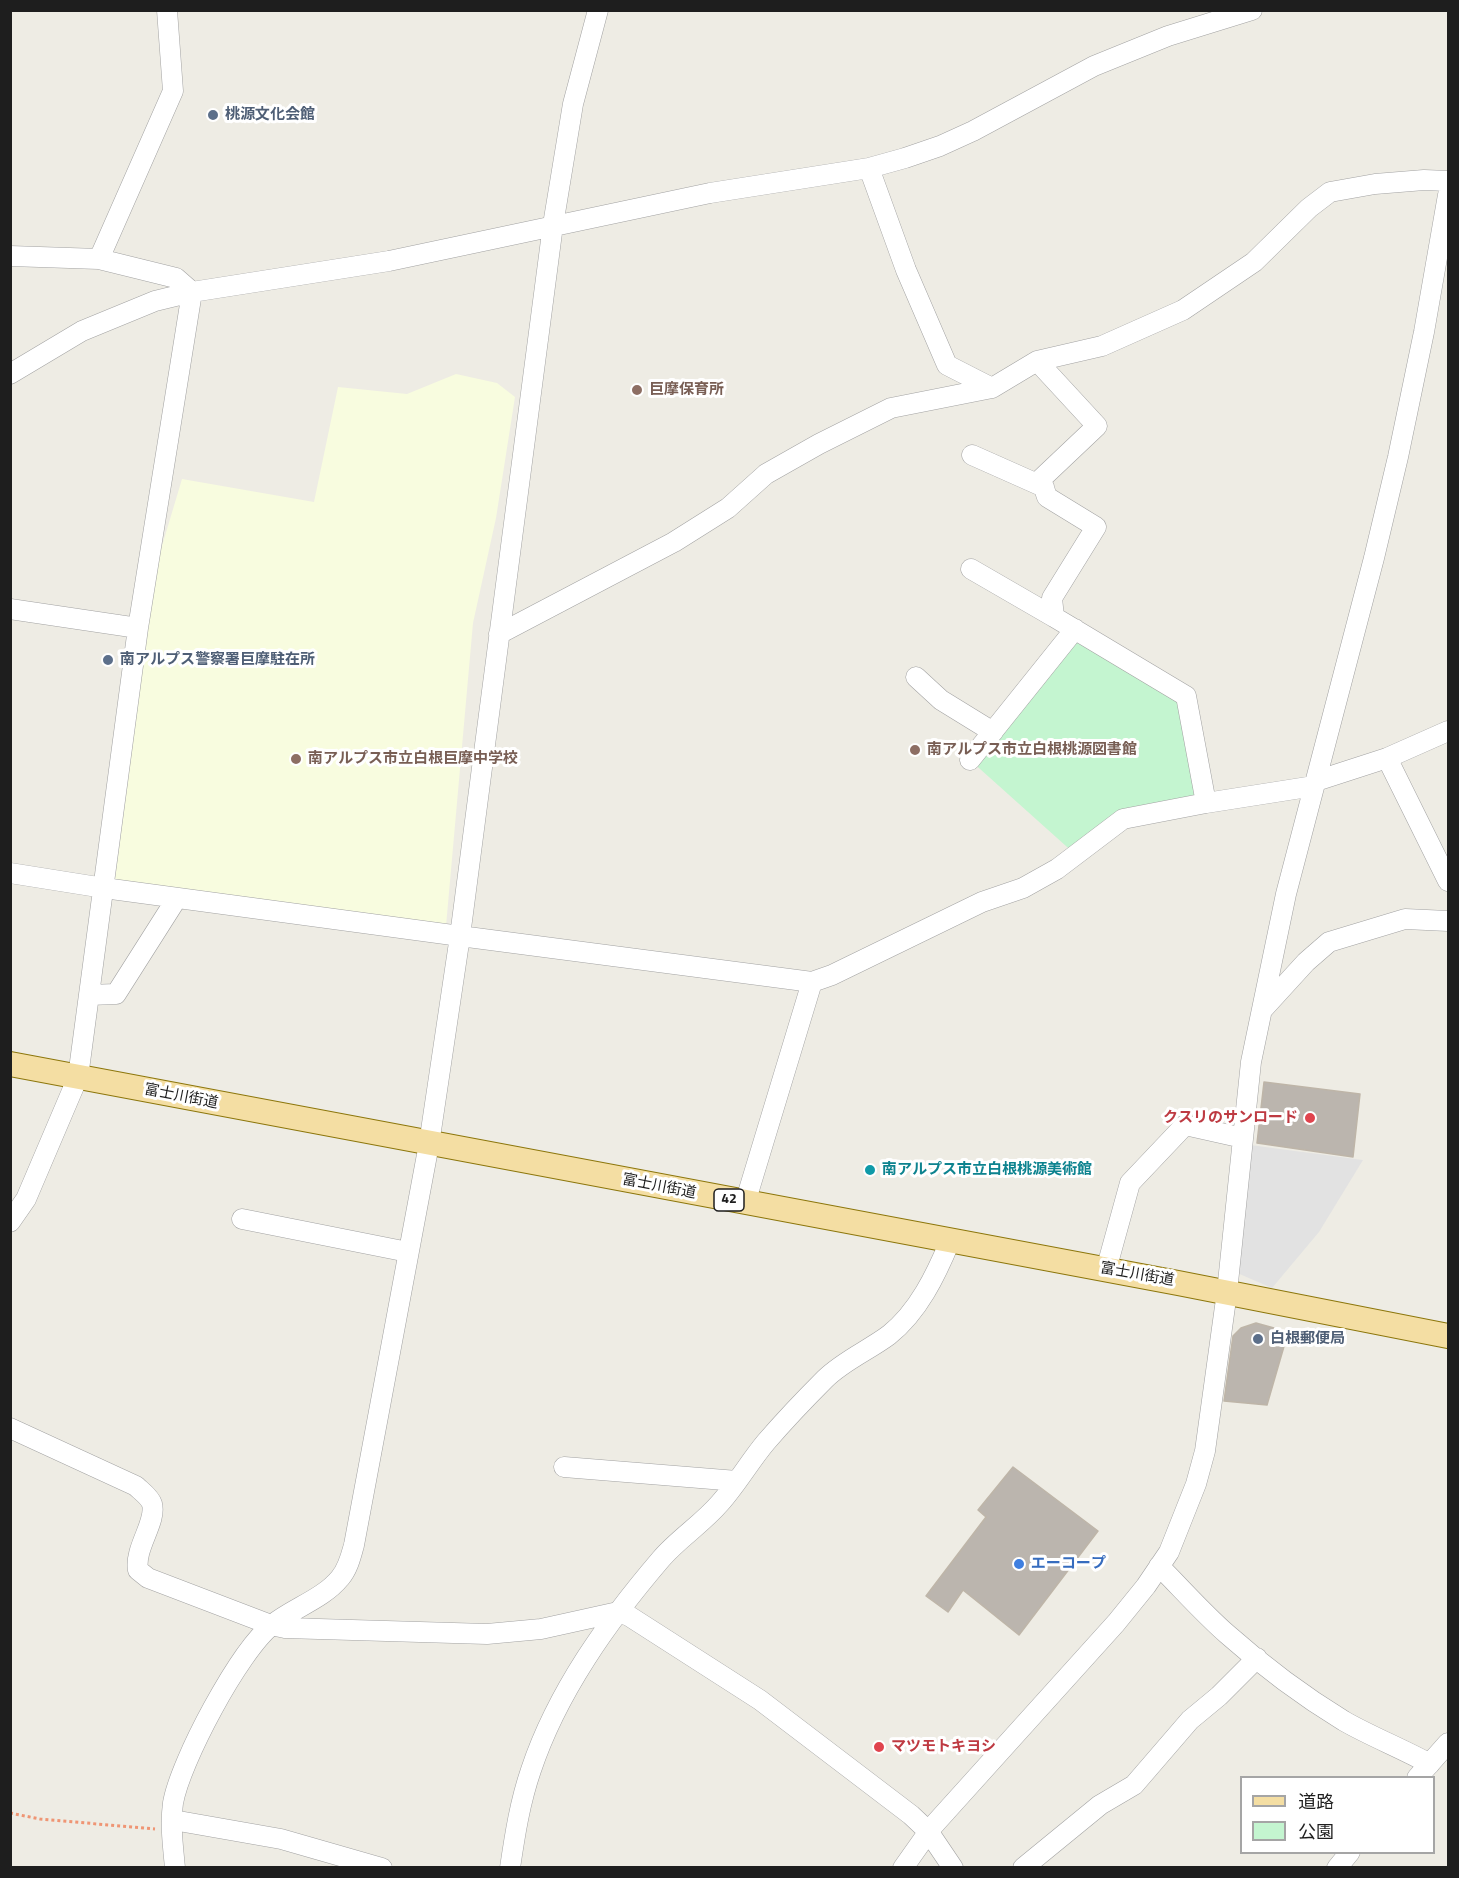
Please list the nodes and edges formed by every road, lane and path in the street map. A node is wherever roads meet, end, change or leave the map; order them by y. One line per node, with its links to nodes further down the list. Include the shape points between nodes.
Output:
1 (167, 10): 9 (street, via 173,91)
2 (598, 10): 7 (street, via 573,104)
3 (1252, 10): 4 (street, via 1168,36 1094,66 940,146)
4 (869, 168): 7 (street); 13 (street, via 906,270 947,364)
5 (1449, 181): 11 (street, via 1384,183 1330,192 1254,262 1183,310 1102,346)
6 (1449, 195): 27 (street, via 1395,469)
7 (553, 225): 10 (street, via 389,261); 21 (street)
8 (10, 256): 9 (street)
9 (99, 260): 10 (street, via 176,278)
10 (192, 292): 12 (street, via 155,301 82,331); 19 (street)
11 (1037, 361): 13 (street); 15 (street, via 1097,426 1041,479)
12 (10, 374)
13 (992, 388): 21 (street, via 891,408 766,474 728,508 674,542)
14 (972, 455): 15 (street)
15 (1044, 487): 18 (street, via 1047,497 1096,527 1052,598)
16 (971, 569): 18 (street)
17 (10, 609): 19 (street)
18 (1054, 617): 20 (street)
19 (138, 628): 31 (street)
20 (1075, 629): 24 (street); 28 (street, via 1186,696)
21 (499, 634): 34 (street)
22 (916, 677): 24 (street, via 941,700)
23 (1449, 731): 25 (street)
24 (993, 732): 26 (street)
25 (1387, 758): 27 (street); 30 (street)
26 (970, 760)
27 (1315, 784): 28 (street); 37 (street, via 1286,894)
28 (1206, 803): 35 (street, via 1123,819 1057,869 1023,888 982,902)
29 (10, 873): 31 (street)
30 (1449, 881)
31 (104, 888): 32 (street); 36 (street)
32 (177, 898): 34 (street); 36 (street, via 116,994)
33 (1449, 921): 37 (street, via 1405,919 1329,942 1305,962)
34 (460, 936): 35 (street); 41 (street)
35 (812, 982): 42 (street)
36 (89, 995): 39 (street)
37 (1262, 1010): 40 (street, via 1251,1062)
38 (10, 1064): 39 (main road, 富士川街道 / 42)
39 (78, 1077): 41 (main road, 富士川街道 / 42); 44 (street, via 26,1199)
40 (1243, 1138): 47 (street, via 1185,1125 1130,1183); 48 (street)
41 (429, 1144): 42 (main road, 富士川街道 / 42); 46 (street)
42 (745, 1203): 45 (main road, 富士川街道 / 42)
43 (242, 1219): 46 (street)
44 (10, 1222)
45 (950, 1241): 47 (main road, 富士川街道 / 42); 52 (street, via 936,1274 910,1313 890,1334 829,1376 766,1443)
46 (408, 1252): 55 (street, via 349,1563 328,1589)
47 (1106, 1270): 48 (main road, 富士川街道 / 42)
48 (1227, 1292): 49 (main road, 富士川街道 / 42); 53 (street, via 1205,1451 1187,1510)
49 (1449, 1336)
50 (10, 1428): 55 (street, via 136,1486 145,1495 152,1504 152,1515 136,1561 138,1570 148,1578)
51 (564, 1467): 52 (street)
52 (737, 1481): 54 (street, via 712,1511 663,1557)
53 (1159, 1566): 56 (street, via 1227,1634); 61 (street, via 1116,1623)
54 (618, 1612): 55 (street, via 541,1629 487,1634); 61 (street, via 760,1700); 65 (street, via 584,1662 531,1769)
55 (271, 1625): 60 (street, via 248,1650 180,1775)
56 (1257, 1658): 58 (street, via 1344,1720 1404,1750); 68 (street, via 1190,1720 1134,1785 1100,1805)
57 (1449, 1743): 58 (street)
58 (1423, 1771)
59 (10, 1813): 60 (path, via 40,1819)
60 (172, 1826): 63 (street); 64 (street, via 281,1839)
61 (928, 1832): 66 (street); 67 (street)
62 (1348, 1854): 69 (street)
63 (175, 1868)
64 (382, 1868)
65 (510, 1868)
66 (903, 1868)
67 (952, 1868)
68 (1023, 1868)
69 (1337, 1868)

